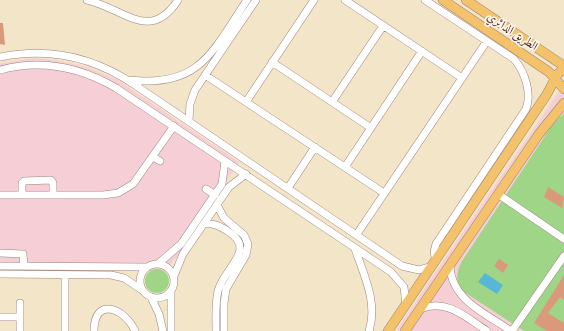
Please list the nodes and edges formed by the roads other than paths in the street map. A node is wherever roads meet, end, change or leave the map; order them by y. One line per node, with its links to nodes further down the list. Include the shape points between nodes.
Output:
1 (87, 0): 2 (street, via 108,6 143,22 151,22 166,16)
2 (178, 0)
3 (247, 0): 22 (street, via 213,51 191,71 164,81)
4 (256, 0): 19 (street)
5 (314, 0): 15 (street)
6 (345, 0): 10 (street)
7 (425, 0): 11 (street)
8 (443, 0): 21 (main road, الطريق الدائري)
9 (466, 0): 16 (main road, الطريق الدائري)
10 (384, 26): 12 (street); 25 (street)
11 (487, 41): 20 (street); 57 (street, via 514,59 520,67 527,86 528,104 438,240)
12 (422, 51): 20 (street); 29 (street)
13 (0, 57): 14 (street, via 23,53 48,53)
14 (91, 61): 18 (street); 22 (street)
15 (272, 62): 24 (street); 25 (street)
16 (564, 67): 21 (main road)
17 (0, 70): 18 (street, via 16,66 45,65)
18 (87, 73): 28 (street, via 116,88)
19 (205, 75): 24 (street); 27 (street, via 192,97)
20 (462, 78): 40 (street)
21 (556, 78): 23 (main road, الطريق الدائري); 48 (main road)
22 (128, 80): 27 (street)
23 (564, 89)
24 (246, 102): 30 (street)
25 (332, 102): 29 (street)
26 (564, 103): 41 (main road, via 539,134)
27 (189, 121): 36 (street)
28 (174, 126): 31 (street); 33 (street)
29 (371, 128): 34 (street)
30 (315, 147): 34 (street); 38 (street)
31 (153, 157): 32 (street); 44 (street, via 132,184 118,193)
32 (160, 161)
33 (225, 161): 35 (street); 45 (street, via 222,184)
34 (345, 167): 40 (street)
35 (246, 174): 37 (street); 46 (street, via 232,184)
36 (268, 174): 37 (street); 38 (street)
37 (260, 184): 52 (street)
38 (288, 188): 49 (street)
39 (206, 189): 45 (street)
40 (384, 193): 49 (street)
41 (498, 194): 50 (main road); 51 (street)
42 (0, 195): 43 (street)
43 (22, 195): 44 (street, via 36,199); 44 (street, via 23,181 51,180)
44 (53, 195)
45 (215, 195): 56 (street, via 181,244)
46 (217, 205): 47 (street); 83 (street, via 224,218 244,235 248,244 246,255 226,289)
47 (204, 224): 67 (street, via 183,254); 82 (street, via 216,224 227,230 238,237 241,247 218,291)
48 (459, 226): 50 (main road); 57 (main road)
49 (357, 234): 55 (street)
50 (471, 235): 61 (main road)
51 (564, 239)
52 (355, 248): 63 (street); 84 (street, via 371,298)
53 (0, 253): 59 (street, via 23,254)
54 (564, 256): 88 (street)
55 (391, 258): 57 (street, via 410,269 424,269); 63 (street)
56 (159, 263): 62 (street); 67 (street, via 167,266)
57 (434, 264): 72 (main road)
58 (0, 266): 59 (street)
59 (24, 266): 60 (street)
60 (85, 266): 62 (street, via 116,263); 66 (street)
61 (450, 266): 73 (main road); 88 (street, via 453,282 463,298)
62 (147, 267): 68 (street, via 140,277)
63 (384, 268): 72 (street, via 395,275 401,283)
64 (0, 274): 65 (street)
65 (65, 275): 66 (street); 77 (street)
66 (85, 275): 68 (street, via 120,277)
67 (174, 276): 69 (street)
68 (142, 290): 70 (street)
69 (171, 292): 70 (street, via 162,298); 81 (street)
70 (151, 297): 80 (street)
71 (20, 303): 75 (street)
72 (406, 306): 85 (main road)
73 (420, 310): 86 (main road); 87 (street, via 437,305 449,307)
74 (0, 317): 75 (street)
75 (20, 317): 76 (street)
76 (20, 331)
77 (64, 331)
78 (94, 331): 79 (street, via 97,314 111,309 123,315)
79 (135, 331)
80 (163, 331)
81 (171, 331)
82 (216, 331)
83 (224, 331)
84 (369, 331)
85 (388, 331)
86 (406, 331)
87 (486, 331)
88 (512, 331)

